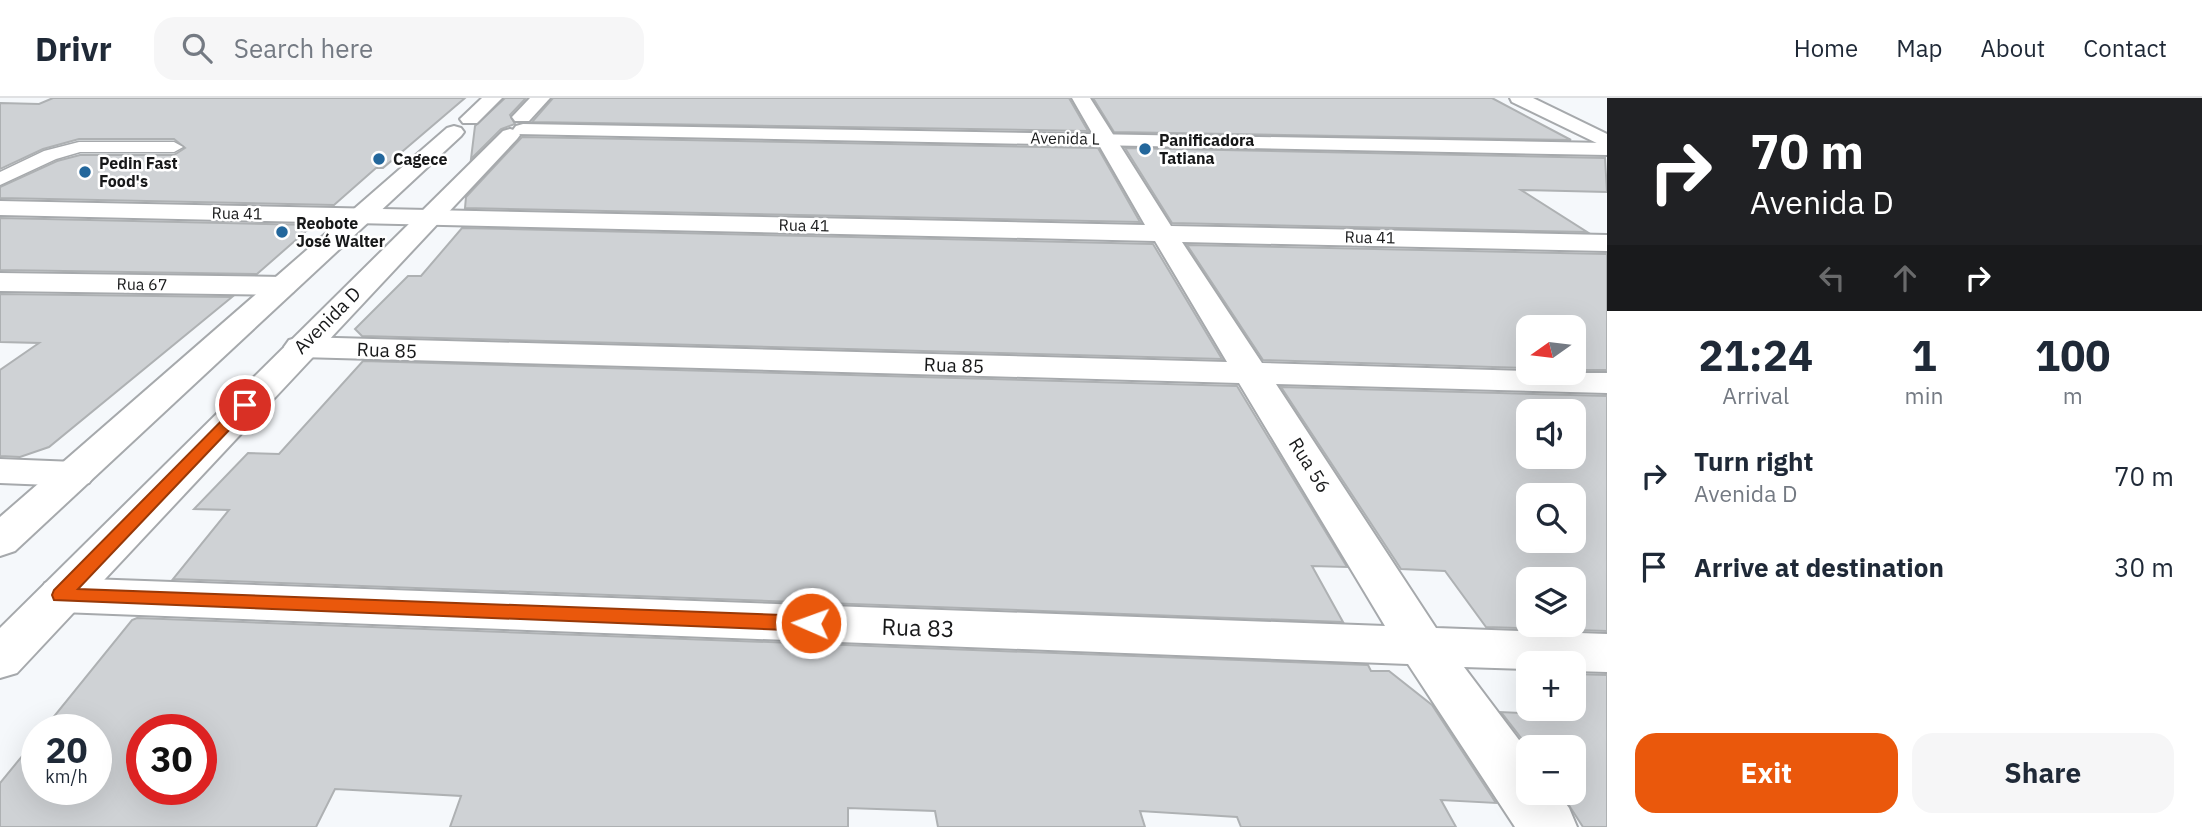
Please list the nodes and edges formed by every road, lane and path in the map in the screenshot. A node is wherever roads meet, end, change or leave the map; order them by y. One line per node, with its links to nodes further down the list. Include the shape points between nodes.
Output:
1 (492, 98): 5 (street)
2 (541, 98): 6 (street, Avenida D)
3 (1081, 98): 7 (street, Rua 56)
4 (1519, 98): 8 (street)
5 (462, 125): 6 (street, Avenida L, via 480,138); 12 (street)
6 (520, 125): 7 (street, Avenida L); 13 (street, Avenida D)
7 (1101, 133): 8 (street, Avenida L); 14 (street, Rua 56)
8 (1605, 141)
9 (174, 147): 10 (lane, via 79,147)
10 (0, 179)
11 (0, 208): 12 (street, Rua 41)
12 (361, 216): 13 (street, Rua 41); 17 (street)
13 (430, 217): 14 (street, Rua 41); 18 (street, Avenida D)
14 (1164, 233): 15 (street, Rua 41); 19 (street, Rua 56)
15 (1607, 243)
16 (0, 282): 17 (street, Rua 67)
17 (283, 286): 22 (street)
18 (300, 347): 19 (street, Rua 85); 24 (street, Avenida D)
19 (1254, 374): 20 (street, Rua 85); 25 (street, Rua 56)
20 (1607, 383)
21 (0, 471): 22 (street)
22 (75, 474): 23 (street)
23 (0, 541)
24 (61, 595): 25 (street, Rua 83); 27 (street, Avenida D)
25 (1422, 646): 26 (street, Rua 83); 28 (street, Rua 56)
26 (1607, 653)
27 (0, 659)
28 (1548, 827)

